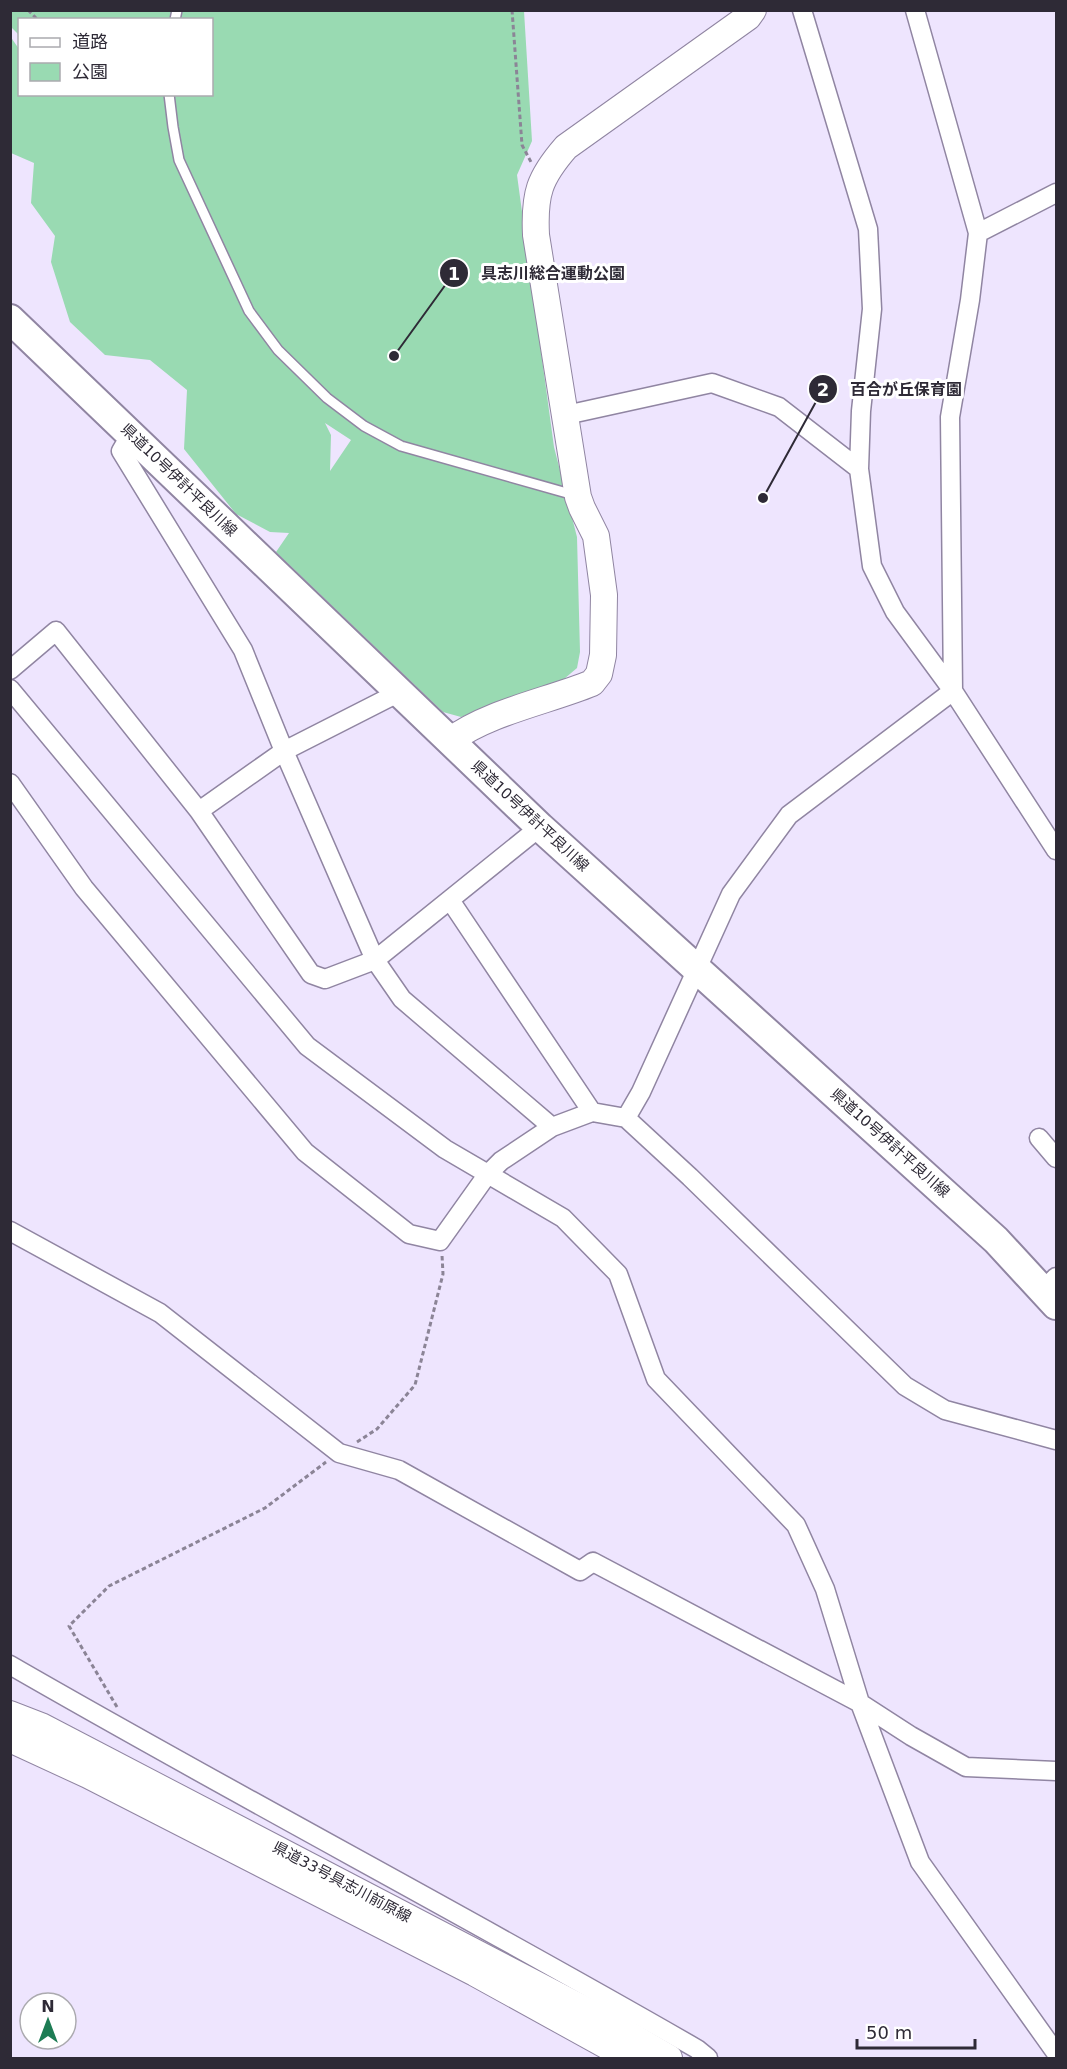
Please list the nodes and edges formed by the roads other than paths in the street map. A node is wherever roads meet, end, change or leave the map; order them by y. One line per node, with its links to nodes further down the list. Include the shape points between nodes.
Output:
1 (753, 10): 8 (main road, via 566,147 549,166 541,183 535,209 536,235)
2 (802, 10): 10 (street, via 868,229 873,309 861,411)
3 (915, 10): 6 (street)
4 (169, 96): 11 (lane, via 179,160 249,311 278,350 318,390 364,426 401,446)
5 (1056, 193): 6 (street)
6 (978, 233): 14 (street, via 950,417)
7 (10, 319): 9 (main road, 県道10号伊計平良川線)
8 (566, 415): 10 (street, via 712,383 779,407); 11 (main road)
9 (131, 434): 15 (main road, 県道10号伊計平良川線); 17 (street, via 121,451 243,650)
10 (859, 469): 14 (street, via 873,566 895,612)
11 (578, 497): 16 (main road, via 597,536 604,595 599,674 592,683 484,721)
12 (10, 670): 19 (street, via 56,631)
13 (10, 689): 30 (street, via 307,1046)
14 (953, 691): 21 (street); 24 (street, via 789,815 731,894)
15 (400, 692): 16 (main road, 県道10号伊計平良川線); 17 (street)
16 (451, 740): 20 (main road, 県道10号伊計平良川線)
17 (284, 751): 19 (street); 23 (street)
18 (10, 783): 30 (street, via 84,888 305,1152 409,1234 441,1241)
19 (199, 811): 23 (street, via 311,974 325,979)
20 (540, 827): 22 (street); 24 (main road, 県道10号伊計平良川線)
21 (1056, 850)
22 (450, 900): 23 (street); 25 (street)
23 (375, 960): 27 (street, via 402,999)
24 (697, 968): 26 (street); 32 (main road, 県道10号伊計平良川線)
25 (592, 1112): 26 (street); 27 (street)
26 (626, 1118): 33 (street, via 905,1386 945,1410)
27 (552, 1127): 30 (street)
28 (1039, 1138): 29 (street)
29 (1056, 1158)
30 (487, 1175): 35 (street, via 563,1218 618,1274 656,1379 796,1525 825,1589)
31 (10, 1231): 35 (street, via 160,1313 339,1452 399,1470 580,1571 593,1562)
32 (1052, 1291)
33 (1056, 1440)
34 (10, 1665): 42 (street, via 594,1989)
35 (860, 1703): 38 (street, via 966,1767); 39 (street, via 920,1862)
36 (10, 1714): 41 (main road, 県道33号具志川前原線, via 41,1726 273,1846 597,2016)
37 (10, 1739): 40 (main road, 県道33号具志川前原線, via 475,1973)
38 (1056, 1771)
39 (1056, 2053)
40 (629, 2058)
41 (669, 2058)
42 (708, 2058)

